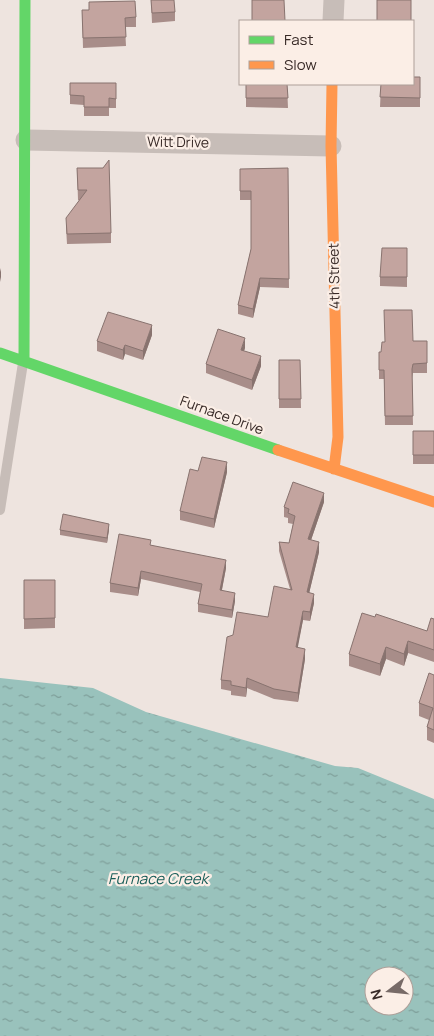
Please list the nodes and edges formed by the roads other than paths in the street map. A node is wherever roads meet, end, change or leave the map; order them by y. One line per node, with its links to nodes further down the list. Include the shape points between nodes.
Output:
1 (25, 0): 5 (street)
2 (334, 0): 3 (street)
3 (333, 20)
4 (332, 85): 6 (street, 4th Street)
5 (26, 140): 6 (street, Witt Drive); 8 (street)
6 (331, 146): 9 (street, 4th Street, via 338,437)
7 (0, 353): 8 (street, Furnace Drive)
8 (24, 360): 9 (street, Furnace Drive); 11 (lane)
9 (334, 469): 10 (street, Furnace Drive)
10 (434, 502)
11 (0, 510)

